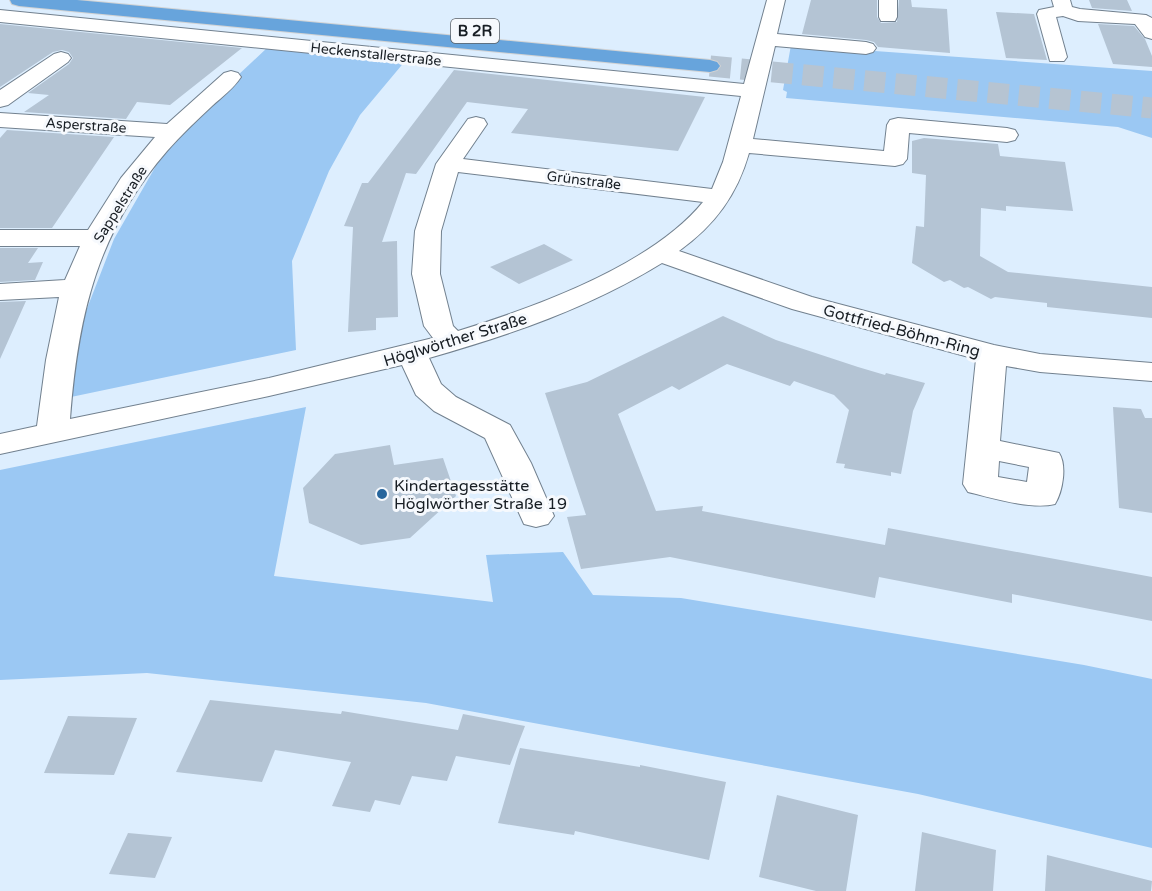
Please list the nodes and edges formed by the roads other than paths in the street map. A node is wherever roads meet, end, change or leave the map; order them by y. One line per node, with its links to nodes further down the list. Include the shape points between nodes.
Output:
1 (19, 0): 6 (highway, B 2R)
2 (136, 0): 8 (highway, B 2R)
3 (176, 0): 8 (highway)
4 (776, 0): 11 (street, Höglwörther Straße)
5 (0, 4): 6 (highway)
6 (66, 4): 8 (highway, Heckenstallerstraße / B 2R, via 712,60)
7 (1062, 5): 10 (street, via 1078,15 1139,19); 13 (street, via 1046,14)
8 (236, 9)
9 (0, 16): 16 (street, Heckenstallerstraße)
10 (1152, 33)
11 (766, 41): 12 (street); 16 (street, Höglwörther Straße)
12 (866, 48)
13 (1057, 57)
14 (61, 58): 17 (street)
15 (231, 77): 20 (street, Sappelstraße)
16 (753, 92): 22 (street, Höglwörther Straße)
17 (0, 100)
18 (0, 120): 20 (street, Asperstraße)
19 (476, 124): 23 (street)
20 (173, 131): 27 (street, Sappelstraße, via 140,170)
21 (1007, 135): 22 (street, via 898,125 895,159)
22 (739, 145): 24 (street, Höglwörther Straße)
23 (448, 164): 24 (street, Grünstraße); 32 (street, via 428,231 426,274 439,326)
24 (720, 197): 28 (street, Höglwörther Straße, via 699,221)
25 (0, 238): 26 (street)
26 (42, 238): 27 (street); 29 (street, via 24,257)
27 (97, 238): 30 (street, Sappelstraße)
28 (659, 253): 32 (street, Höglwörther Straße, via 570,301); 34 (street, Gottfried-Böhm-Ring, via 802,303)
29 (0, 258)
30 (76, 288): 31 (street); 36 (street, Sappelstraße)
31 (0, 292)
32 (451, 343): 33 (street, Höglwörther Straße)
33 (412, 354): 36 (street, Höglwörther Straße); 39 (street, via 427,388 445,404 498,432)
34 (992, 354): 35 (street, Gottfried-Böhm-Ring, via 1040,363); 38 (street)
35 (1152, 372)
36 (52, 433): 37 (street, Höglwörther Straße)
37 (0, 444)
38 (984, 448)
39 (536, 516)

